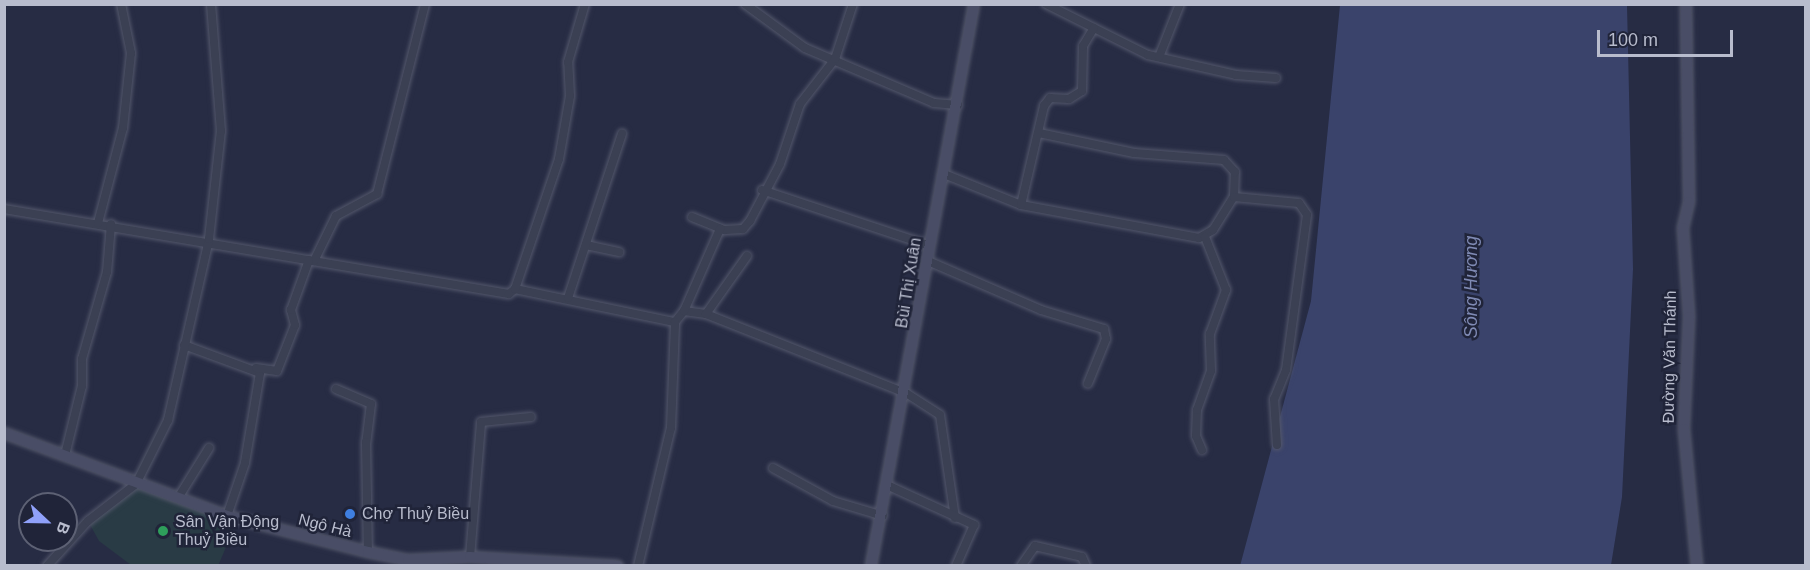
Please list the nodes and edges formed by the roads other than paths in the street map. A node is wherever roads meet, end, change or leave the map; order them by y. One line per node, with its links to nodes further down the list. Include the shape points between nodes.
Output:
1 (122, 4): 24 (street, via 131,53 124,117)
2 (211, 4): 28 (street, via 221,130)
3 (425, 4): 33 (street, via 377,195 336,216)
4 (585, 4): 35 (street, via 568,62 570,96 559,159)
5 (745, 4): 13 (street, via 805,48)
6 (853, 4): 13 (street)
7 (974, 4): 15 (street, Bùi Thị Xuân)
8 (1046, 4): 11 (street)
9 (1180, 4): 12 (street)
10 (1686, 4): 67 (street, Đường Văn Thánh, via 1689,202 1683,228 1689,317 1684,429)
11 (1094, 28): 12 (street); 17 (street, via 1083,46 1082,91 1046,101)
12 (1159, 57): 14 (street)
13 (835, 59): 15 (street, via 934,103); 19 (street, via 800,104 780,164)
14 (1276, 78)
15 (958, 105): 18 (street, Bùi Thị Xuân)
16 (622, 134): 29 (street)
17 (1039, 134): 20 (street, via 1134,153 1224,160 1235,172); 21 (street)
18 (944, 174): 21 (street); 30 (street, Bùi Thị Xuân)
19 (762, 190): 26 (street, via 743,229); 30 (street)
20 (1234, 197): 27 (street); 47 (street, via 1299,203 1307,215 1286,370 1274,399)
21 (1021, 205): 27 (street)
22 (4, 209): 24 (street)
23 (692, 217): 26 (street)
24 (98, 223): 25 (street)
25 (111, 224): 28 (street); 50 (street, via 106,280 82,359)
26 (720, 229): 37 (street)
27 (1205, 237): 49 (street, via 1226,290 1210,334 1211,370 1197,410 1196,436)
28 (208, 239): 33 (street); 40 (street)
29 (586, 245): 31 (street); 36 (street)
30 (930, 246): 34 (street, Bùi Thị Xuân)
31 (619, 252)
32 (747, 256): 38 (street)
33 (311, 260): 35 (street, via 509,294); 41 (street, via 291,310 295,325 277,371)
34 (928, 261): 42 (street, via 1041,310 1104,329 1106,339); 44 (street, Bùi Thị Xuân)
35 (515, 289): 36 (street)
36 (568, 298): 39 (street)
37 (684, 311): 38 (street); 39 (street)
38 (706, 314): 44 (street)
39 (675, 322): 62 (street, via 671,428)
40 (184, 345): 41 (street); 52 (street, via 168,420)
41 (256, 368): 55 (street, via 260,377 250,411 245,463)
42 (1088, 383)
43 (336, 389): 58 (street, via 371,404 366,442)
44 (906, 393): 53 (street, Bùi Thị Xuân); 57 (street, via 944,424 942,451)
45 (531, 417): 59 (street, via 481,422)
46 (4, 433): 50 (street, Ngô Hà)
47 (1277, 445)
48 (209, 448): 54 (street)
49 (1202, 450)
50 (65, 455): 52 (street, Ngô Hà)
51 (774, 468): 56 (street, via 833,501)
52 (136, 483): 54 (street, Ngô Hà); 60 (street, via 88,521)
53 (889, 486): 56 (street, Bùi Thị Xuân); 57 (street)
54 (178, 498): 55 (street, Ngô Hà)
55 (227, 516): 58 (street, Ngô Hà)
56 (883, 516): 63 (street, Bùi Thị Xuân)
57 (955, 518): 64 (street, via 975,527)
58 (368, 552): 59 (street, Ngô Hà, via 408,561)
59 (470, 557): 61 (street, Ngô Hà)
60 (47, 566)
61 (618, 566)
62 (638, 566)
63 (871, 566)
64 (956, 566)
65 (1021, 566): 66 (street, via 1035,546 1082,557)
66 (1086, 566)
67 (1697, 566)

